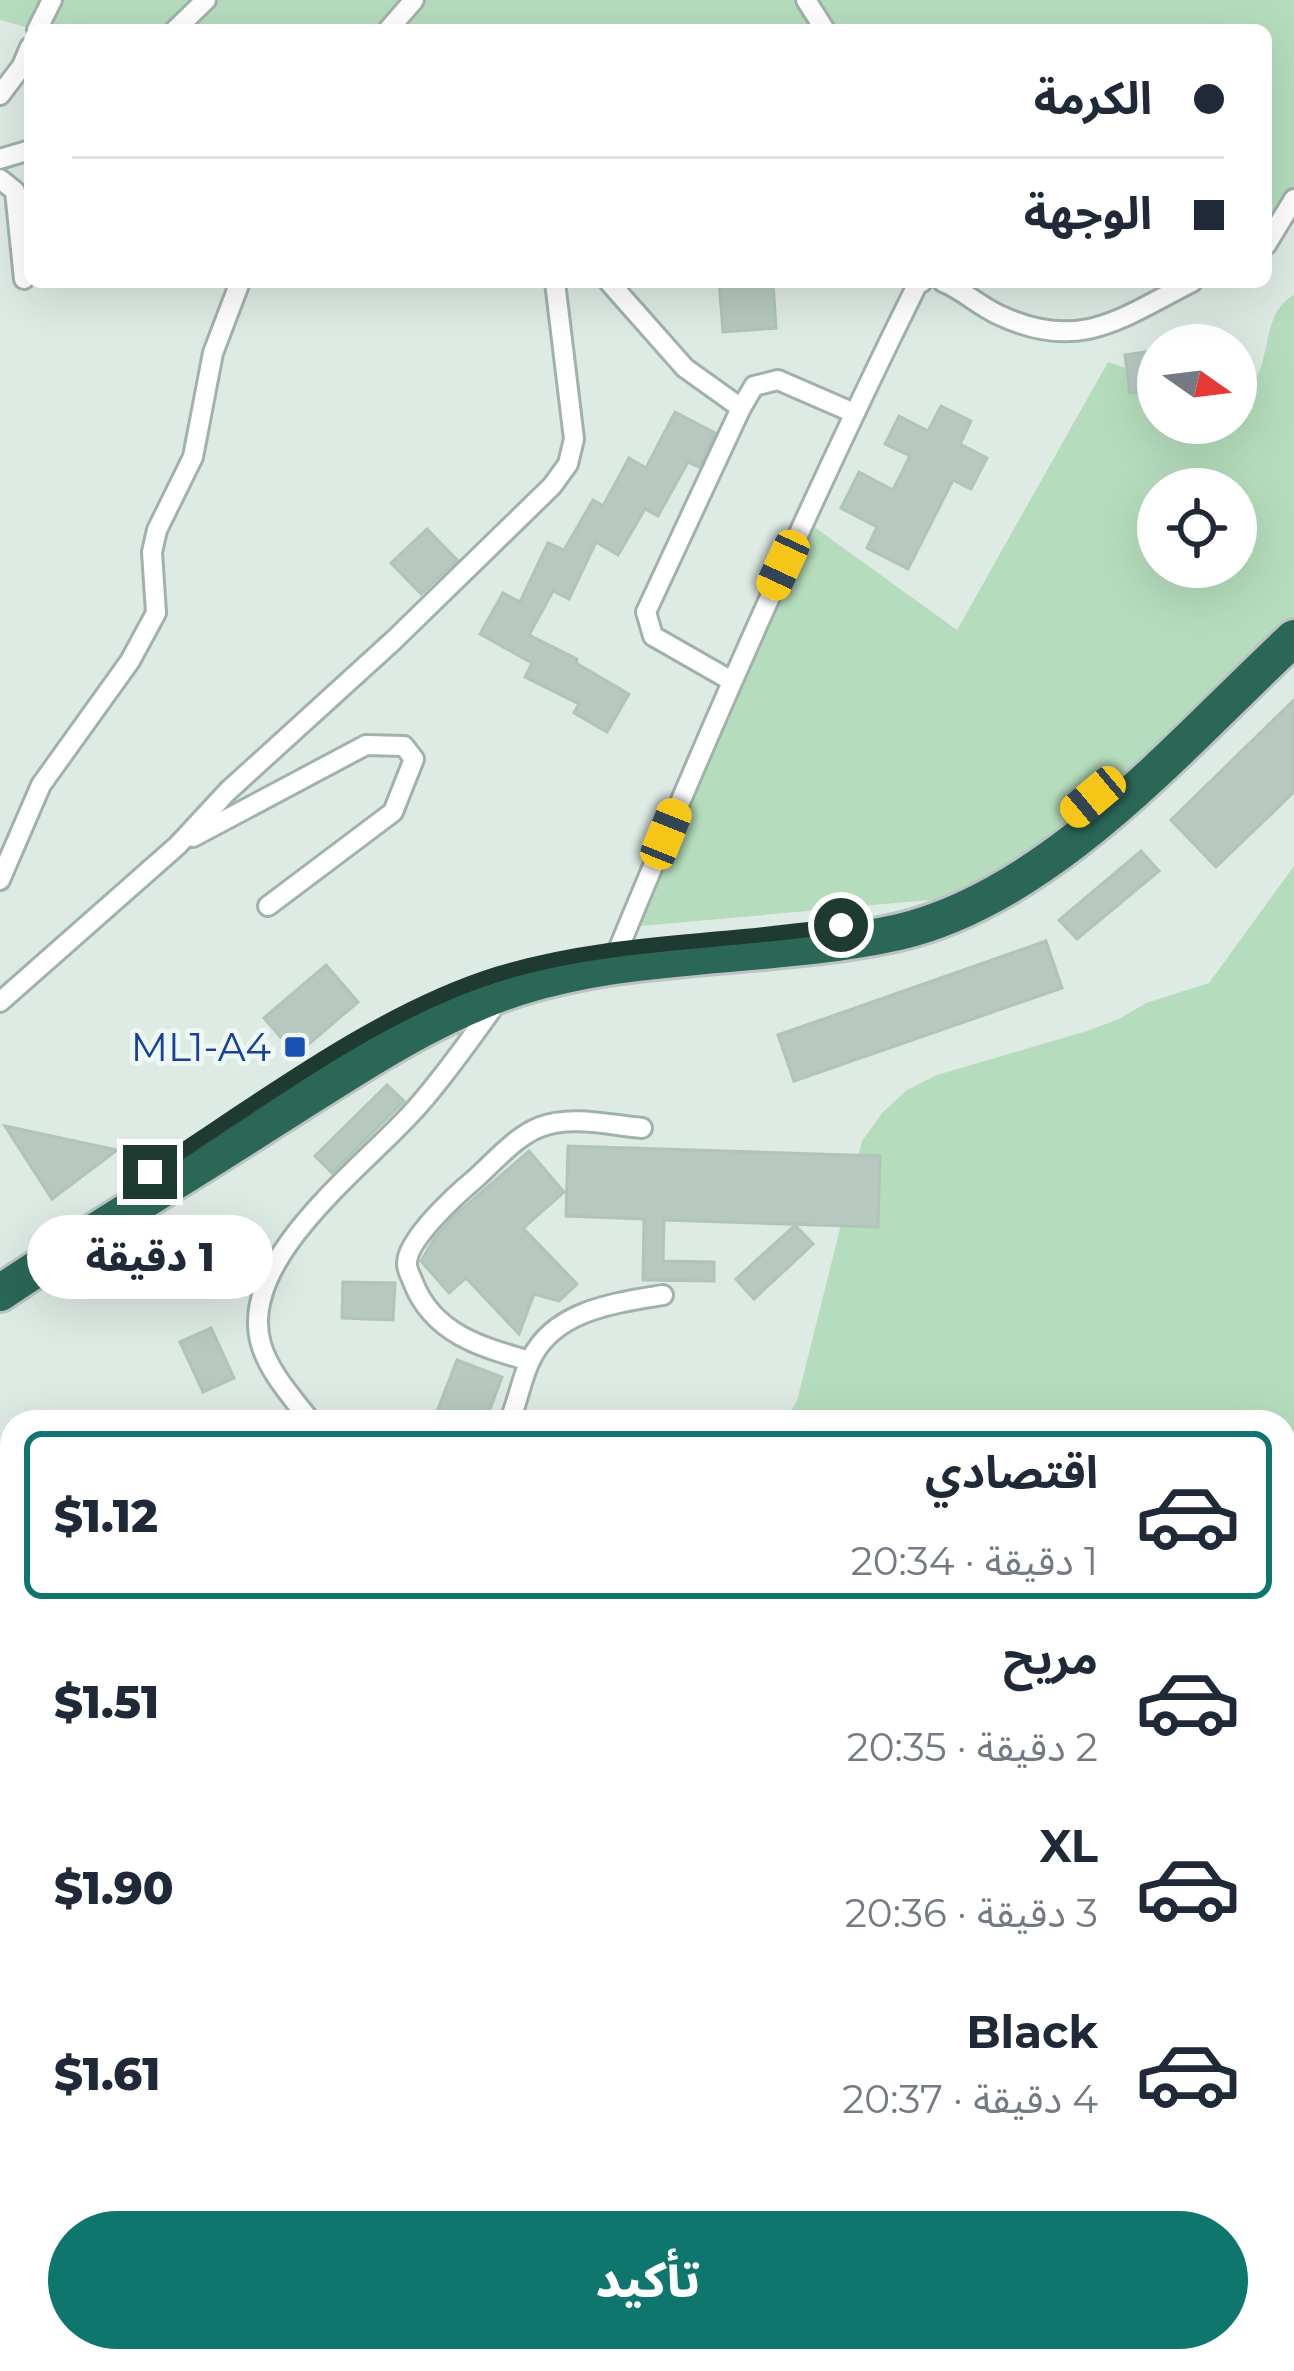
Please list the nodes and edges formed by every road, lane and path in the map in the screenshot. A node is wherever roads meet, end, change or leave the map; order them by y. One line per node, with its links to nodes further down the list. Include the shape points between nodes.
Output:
1 (206, 0): 3 (street)
2 (413, 0): 4 (street)
3 (181, 24)
4 (393, 24)
5 (24, 61): 6 (street)
6 (0, 95)
7 (0, 179): 10 (street, via 15,191)
8 (1294, 199): 9 (street)
9 (1272, 236)
10 (24, 279)
11 (238, 288): 23 (street, via 213,353 193,457 152,552 156,613 41,785)
12 (556, 288): 22 (street, via 574,439 568,464 531,510)
13 (613, 288): 17 (street, via 685,368)
14 (919, 288): 18 (street)
15 (954, 288): 16 (street, via 1015,321 1084,333)
16 (1181, 288)
17 (741, 408): 18 (street, via 754,386 778,380); 21 (street, via 646,612 653,636)
18 (854, 413): 21 (street)
19 (1294, 611): 25 (highway, via 1041,841 953,889 841,925)
20 (1294, 638): 26 (highway, via 1117,807 984,900 902,931 683,957)
21 (730, 680): 25 (street)
22 (178, 845): 24 (street, via 366,745 404,746 414,759 393,812); 27 (street)
23 (0, 880)
24 (268, 906)
25 (618, 950): 29 (highway, via 450,990)
26 (503, 993): 30 (highway, via 384,1051); 33 (street, via 418,1106 314,1212 267,1279 260,1342)
27 (0, 1002)
28 (642, 1128): 32 (street, via 539,1127 456,1195 413,1245 406,1265 433,1318 484,1348)
29 (0, 1265)
30 (0, 1293)
31 (663, 1295): 32 (street, via 604,1304 544,1337)
32 (530, 1361): 34 (street)
33 (302, 1410)
34 (513, 1410)

